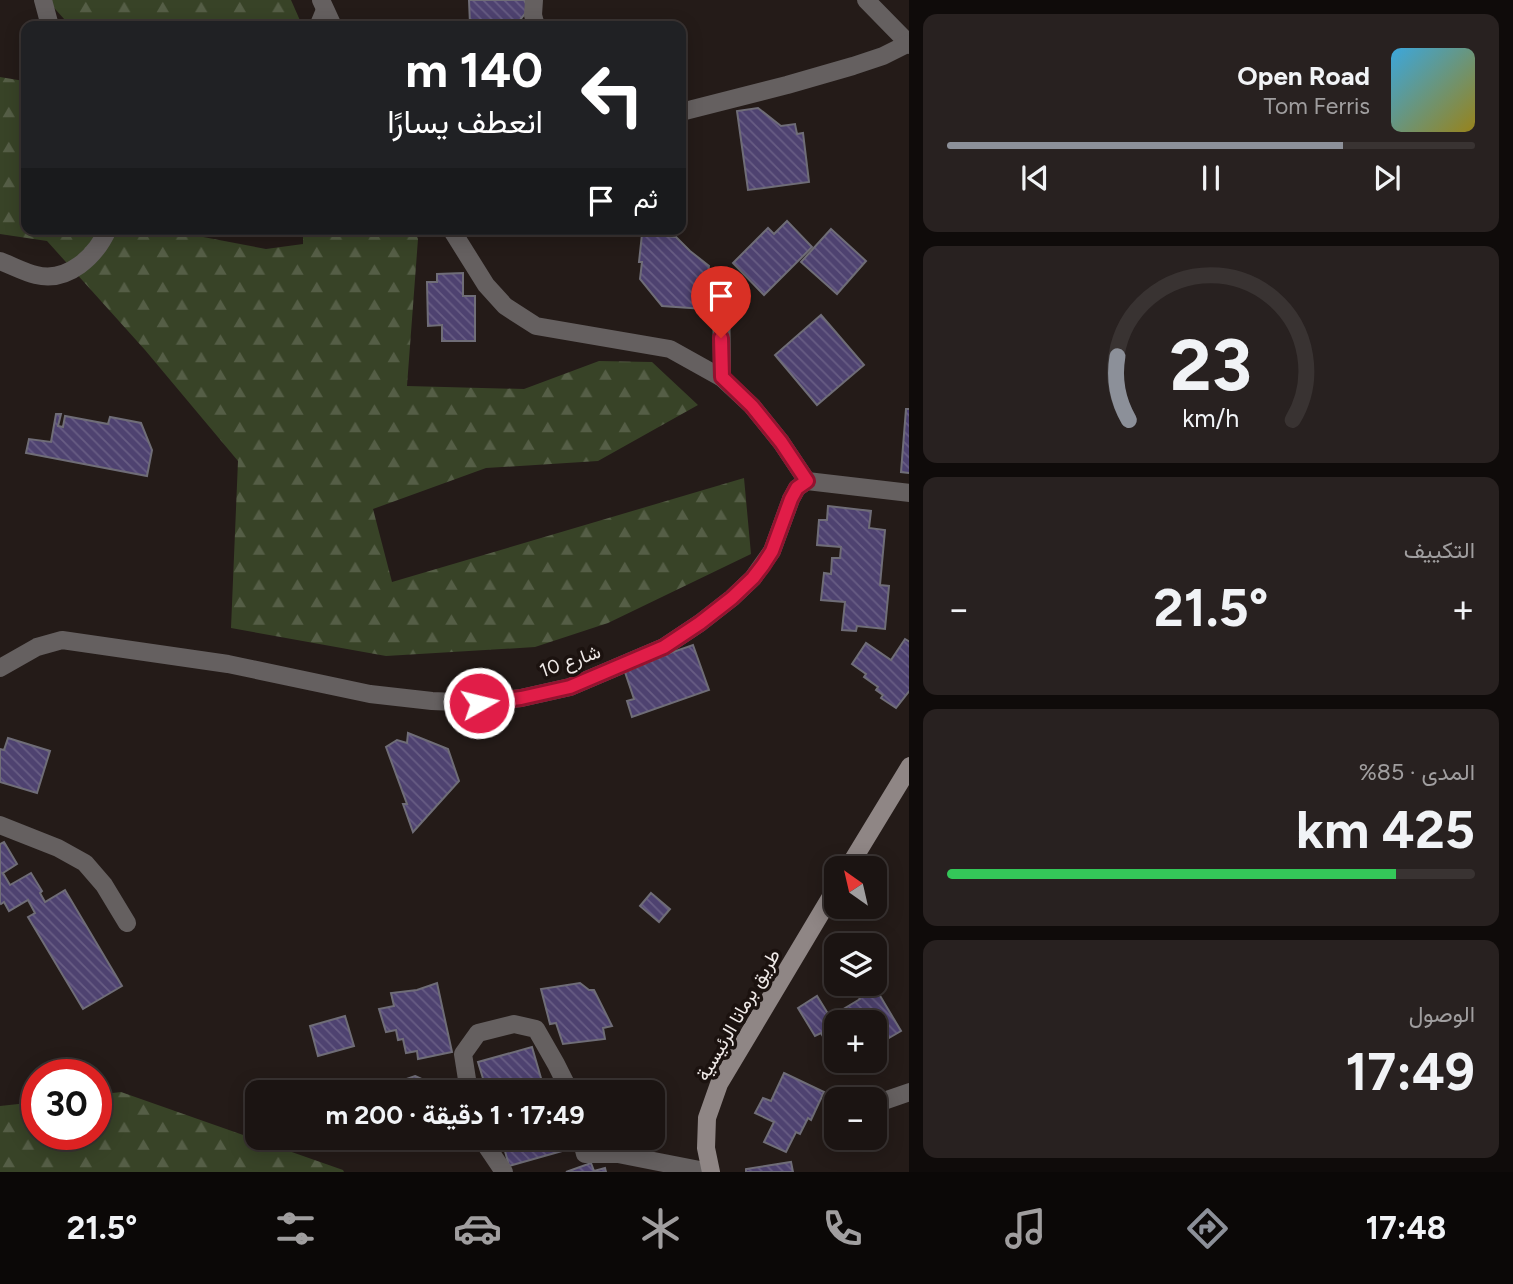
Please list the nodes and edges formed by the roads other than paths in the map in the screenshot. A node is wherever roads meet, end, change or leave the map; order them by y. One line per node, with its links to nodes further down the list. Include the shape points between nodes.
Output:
1 (43, 0): 5 (street)
2 (534, 0): 8 (street)
3 (866, 0): 9 (street)
4 (322, 3): 6 (lane); 7 (street)
5 (49, 21)
6 (317, 21)
7 (331, 21)
8 (535, 21)
9 (908, 44): 10 (street, via 787,86)
10 (686, 111)
11 (105, 235): 13 (street, via 88,259 57,275 37,276)
12 (455, 235): 15 (street, via 486,285 505,306 536,326 657,345)
13 (0, 261)
14 (722, 276): 15 (street)
15 (722, 377): 16 (street, via 752,406)
16 (807, 481): 17 (street); 18 (street, شارع 10, via 791,499 772,551 732,598 664,647 570,687 479,703 432,701 62,640 37,647)
17 (909, 493)
18 (0, 668)
19 (909, 766): 21 (street)
20 (0, 825): 23 (street, via 85,863)
21 (855, 856)
22 (824, 908): 31 (street, طريق برمانا الرئيسية, via 719,1084 707,1118)
23 (127, 923)
24 (467, 1080): 25 (street, via 463,1054 478,1033 514,1024 536,1029)
25 (564, 1080)
26 (909, 1092): 27 (street)
27 (887, 1100)
28 (489, 1150): 30 (street)
29 (584, 1150): 31 (street, via 585,1154 618,1154)
30 (505, 1172)
31 (710, 1172)

